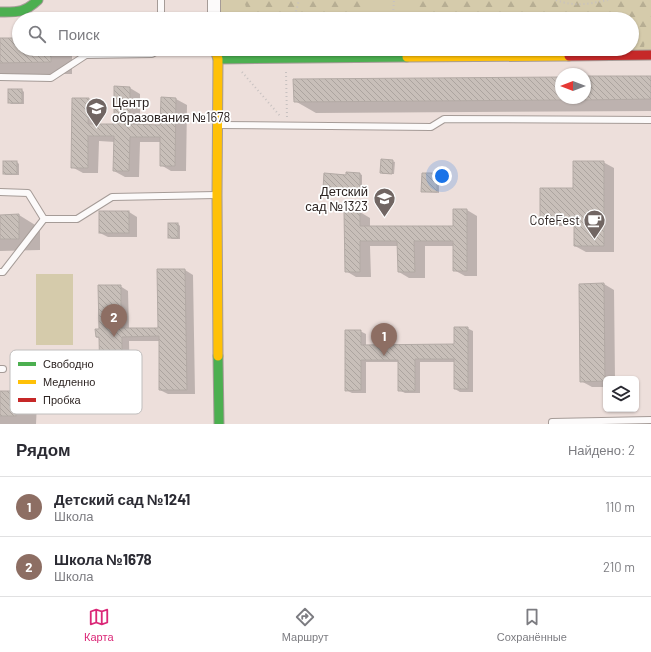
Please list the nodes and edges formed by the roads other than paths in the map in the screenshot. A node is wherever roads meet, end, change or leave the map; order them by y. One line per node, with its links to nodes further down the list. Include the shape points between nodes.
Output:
1 (38, 0): 4 (street, via 22,12)
2 (161, 0): 5 (lane)
3 (214, 0): 6 (street)
4 (0, 12)
5 (161, 12)
6 (214, 12)
7 (639, 55): 8 (street)
8 (651, 55)
9 (84, 56): 13 (lane, via 51,78)
10 (217, 56): 12 (street)
11 (529, 56): 12 (street)
12 (218, 59): 15 (street)
13 (0, 77)
14 (651, 120): 15 (lane, via 444,119 431,127)
15 (217, 125): 17 (street)
16 (0, 192): 18 (lane, via 28,193)
17 (217, 194): 18 (lane, via 112,197 77,219); 21 (street)
18 (44, 220): 19 (lane, via 3,272)
19 (0, 272)
20 (651, 420): 22 (lane)
21 (219, 424)
22 (552, 424)

